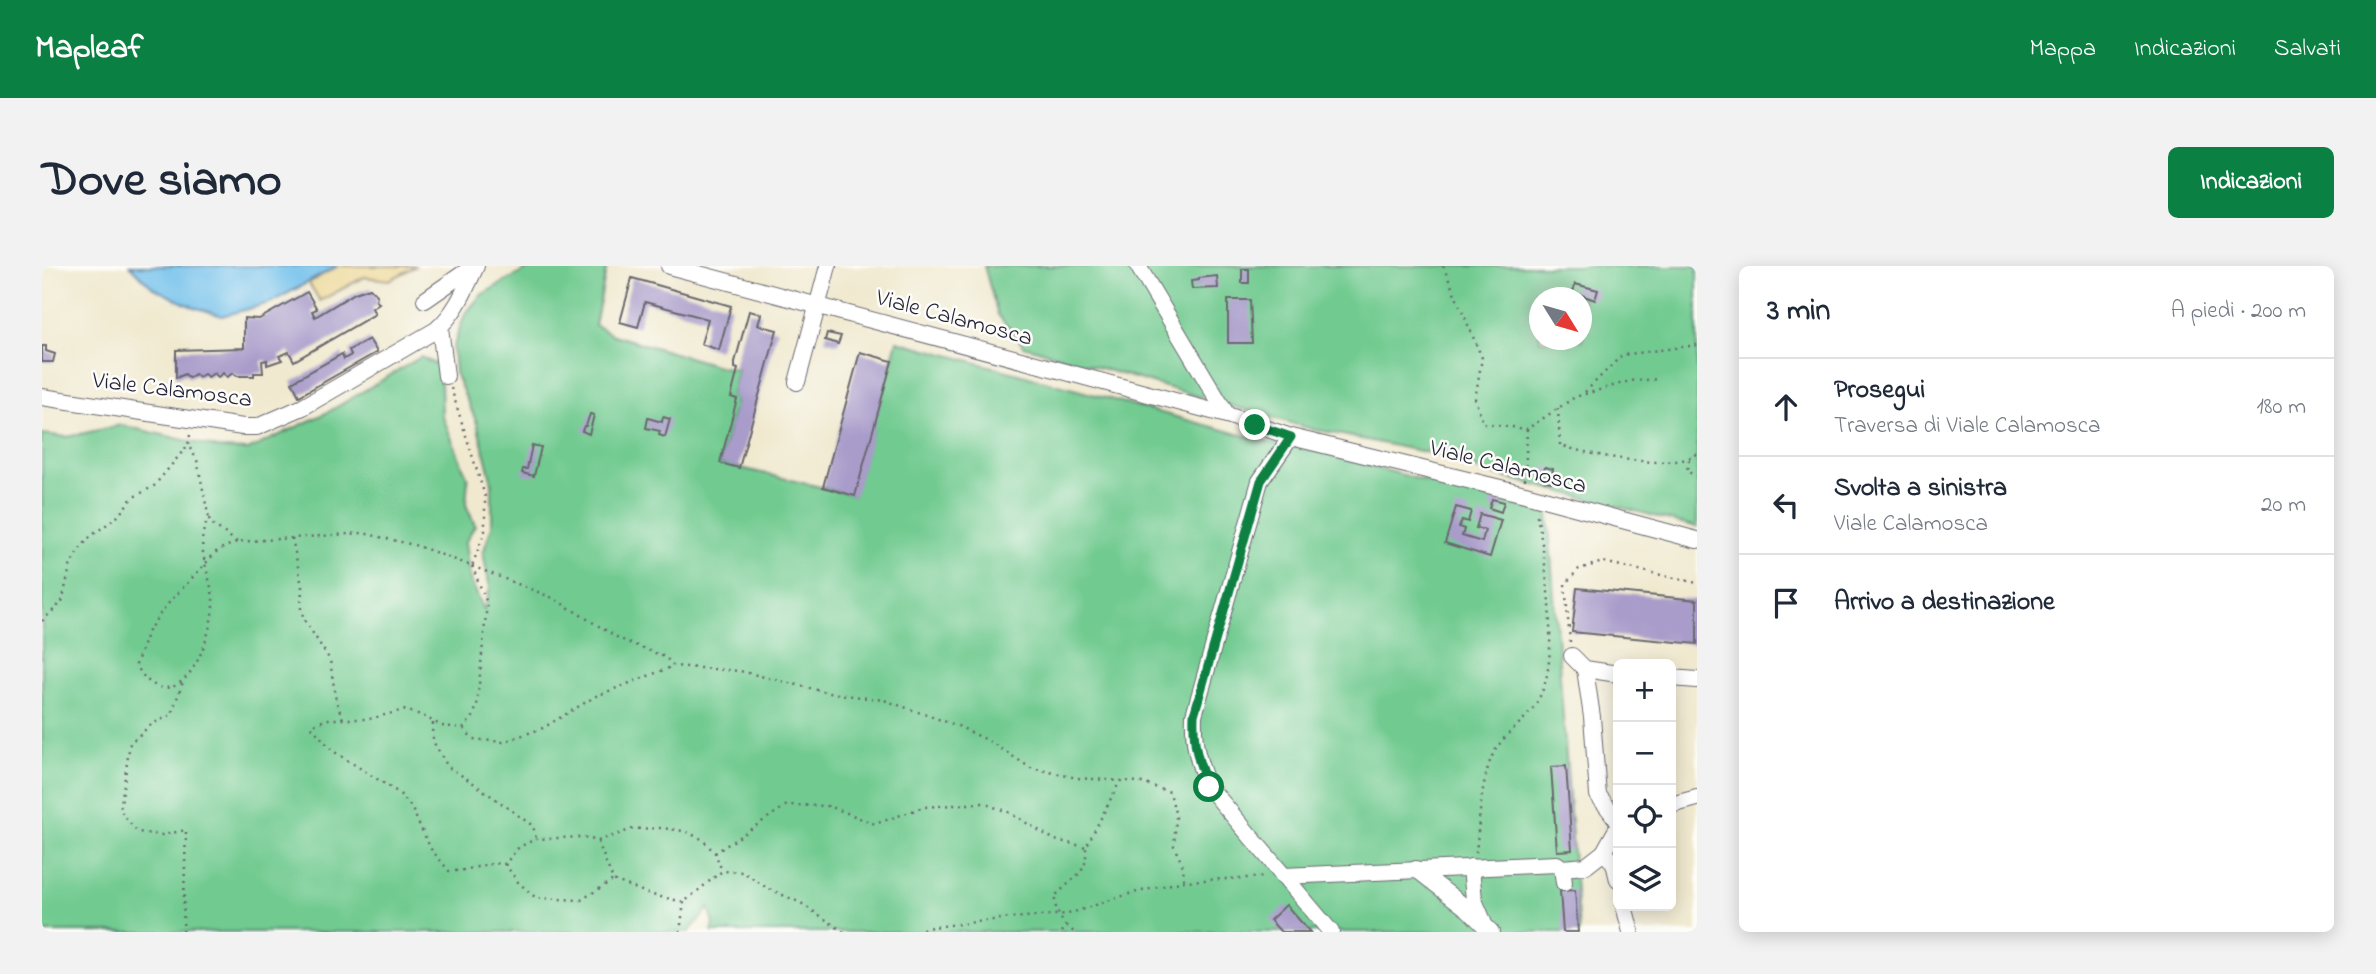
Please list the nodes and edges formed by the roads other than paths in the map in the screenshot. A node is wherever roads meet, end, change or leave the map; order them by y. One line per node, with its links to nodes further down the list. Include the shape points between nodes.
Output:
1 (475, 266): 5 (street); 7 (street, Viale Calamosca, via 457,306)
2 (669, 266): 6 (street, Viale Calamosca)
3 (828, 266): 6 (street)
4 (1139, 266): 11 (street)
5 (425, 300)
6 (817, 306): 9 (street); 11 (street, Viale Calamosca)
7 (440, 327): 8 (street); 10 (street, Viale Calamosca, via 303,407 257,427)
8 (446, 376)
9 (797, 382)
10 (42, 397)
11 (1227, 415): 12 (street, Viale Calamosca)
12 (1291, 437): 13 (street, Viale Calamosca); 27 (street, via 1261,481 1198,701 1194,733 1200,769 1209,787)
13 (1697, 540)
14 (1572, 656): 15 (street)
15 (1585, 669): 16 (street); 21 (street, via 1598,795)
16 (1613, 673)
17 (1676, 678): 18 (street)
18 (1697, 680)
19 (1697, 798): 20 (street)
20 (1676, 804)
21 (1613, 814)
22 (1613, 836): 23 (street)
23 (1604, 852): 24 (street); 25 (street, via 1563,875 1557,864)
24 (1613, 862)
25 (1473, 867): 26 (street); 29 (street, via 1474,900)
26 (1416, 869): 27 (street); 29 (street)
27 (1283, 876): 30 (street)
28 (1625, 911): 31 (street)
29 (1487, 928)
30 (1331, 932)
31 (1630, 932)

